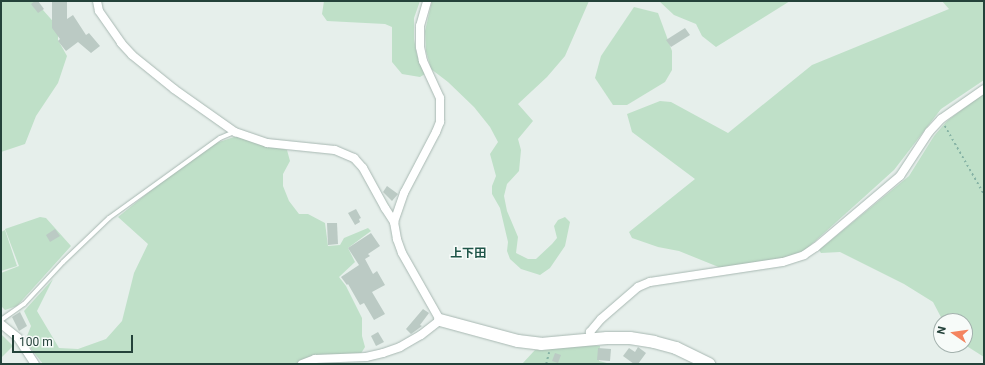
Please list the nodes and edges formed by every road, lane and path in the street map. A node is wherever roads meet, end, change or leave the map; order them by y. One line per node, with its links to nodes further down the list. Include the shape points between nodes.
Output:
1 (97, 1): 5 (street, via 100,12 132,55 174,89)
2 (427, 1): 7 (street, via 420,26 420,47 423,61 440,98 440,122 404,193)
3 (984, 89): 4 (street)
4 (941, 119): 6 (path); 11 (street, via 929,132 900,176 804,255 783,262 650,282 638,287 601,319 590,332)
5 (235, 132): 7 (street, via 267,143 324,148 354,158 363,168); 8 (lane, via 220,138 109,218 24,304)
6 (984, 194)
7 (394, 222): 9 (street, via 402,253)
8 (1, 320)
9 (440, 320): 11 (street, via 518,341 541,344); 13 (street, via 416,338 382,353 366,357 315,360)
10 (1, 324): 12 (street, via 18,338)
11 (591, 340): 14 (street, via 630,338 654,342 676,348)
12 (36, 364)
13 (302, 364)
14 (709, 364)

